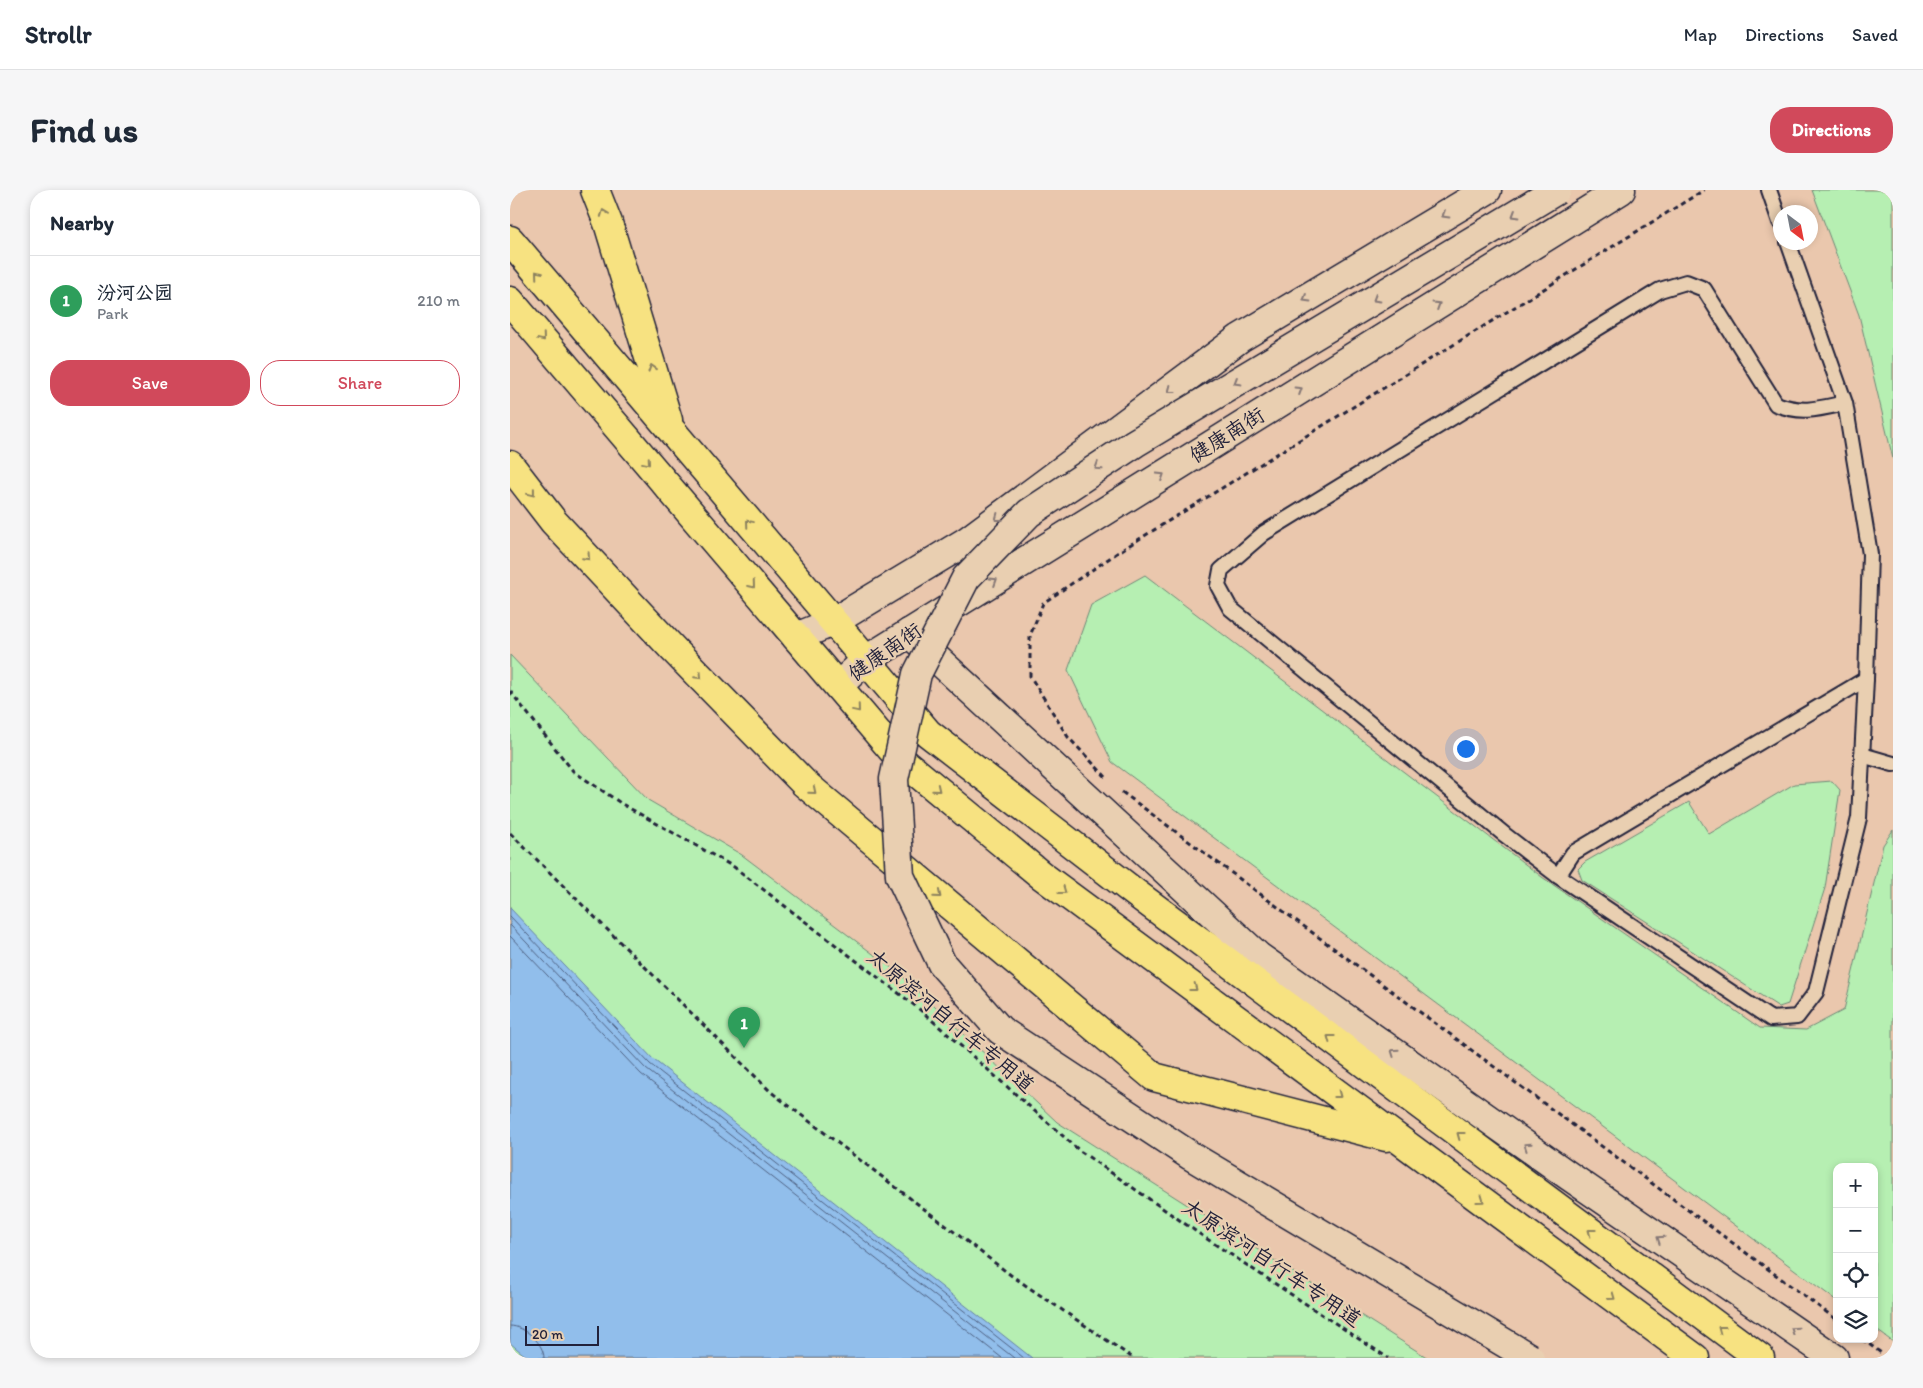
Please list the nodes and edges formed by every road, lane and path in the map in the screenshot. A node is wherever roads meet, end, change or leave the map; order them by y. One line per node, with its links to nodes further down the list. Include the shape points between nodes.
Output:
1 (595, 190): 11 (highway, one-way to 1)
2 (1486, 190): 13 (main road, one-way to 13, via 1240,338 967,540)
3 (1557, 190): 28 (main road, one-way to 28, bridge, via 1143,438 1029,513 966,578 917,674 894,779 900,876 942,964 1000,1030 1190,1156)
4 (1621, 190): 14 (main road, 健康南街, one-way to 4)
5 (1769, 190): 6 (lane)
6 (1774, 205)
7 (510, 240): 11 (highway, one-way to 7)
8 (1791, 250): 10 (lane)
9 (510, 301): 15 (highway, one-way to 15)
10 (1845, 403): 17 (lane, via 1870,554); 23 (lane, via 1815,410 1792,410 1776,404 1704,289 1686,282 1660,290 1264,533 1221,570 1218,586 1230,608)
11 (672, 431): 13 (highway, one-way to 11)
12 (510, 465): 24 (highway, one-way to 24, via 554,522 672,649 804,783 1154,1076)
13 (833, 622): 15 (main road); 16 (highway)
14 (909, 633): 16 (main road, 健康南街); 31 (main road, one-way to 14, via 1259,957)
15 (796, 636): 18 (highway)
16 (866, 660): 18 (main road, 健康南街); 30 (highway, one-way to 16, via 1134,892 928,733)
17 (1866, 679): 20 (lane); 23 (lane, via 1573,853)
18 (838, 686): 24 (highway, one-way to 24, via 899,758 1041,874)
19 (510, 691): 27 (path, 太原滨河自行车专用道, via 573,771 622,804 734,867 918,1008 1080,1151)
20 (1862, 755): 21 (lane); 23 (lane, via 1859,818 1845,876 1816,992 1798,1017 1771,1019)
21 (1893, 764)
22 (510, 833): 26 (path, via 771,1092 1012,1276)
23 (1558, 876)
24 (1400, 1140): 29 (highway, one-way to 29)
25 (1867, 1343): 32 (path)
26 (1133, 1358)
27 (1388, 1358)
28 (1530, 1358)
29 (1694, 1358)
30 (1760, 1358)
31 (1834, 1358)
32 (1888, 1358)

